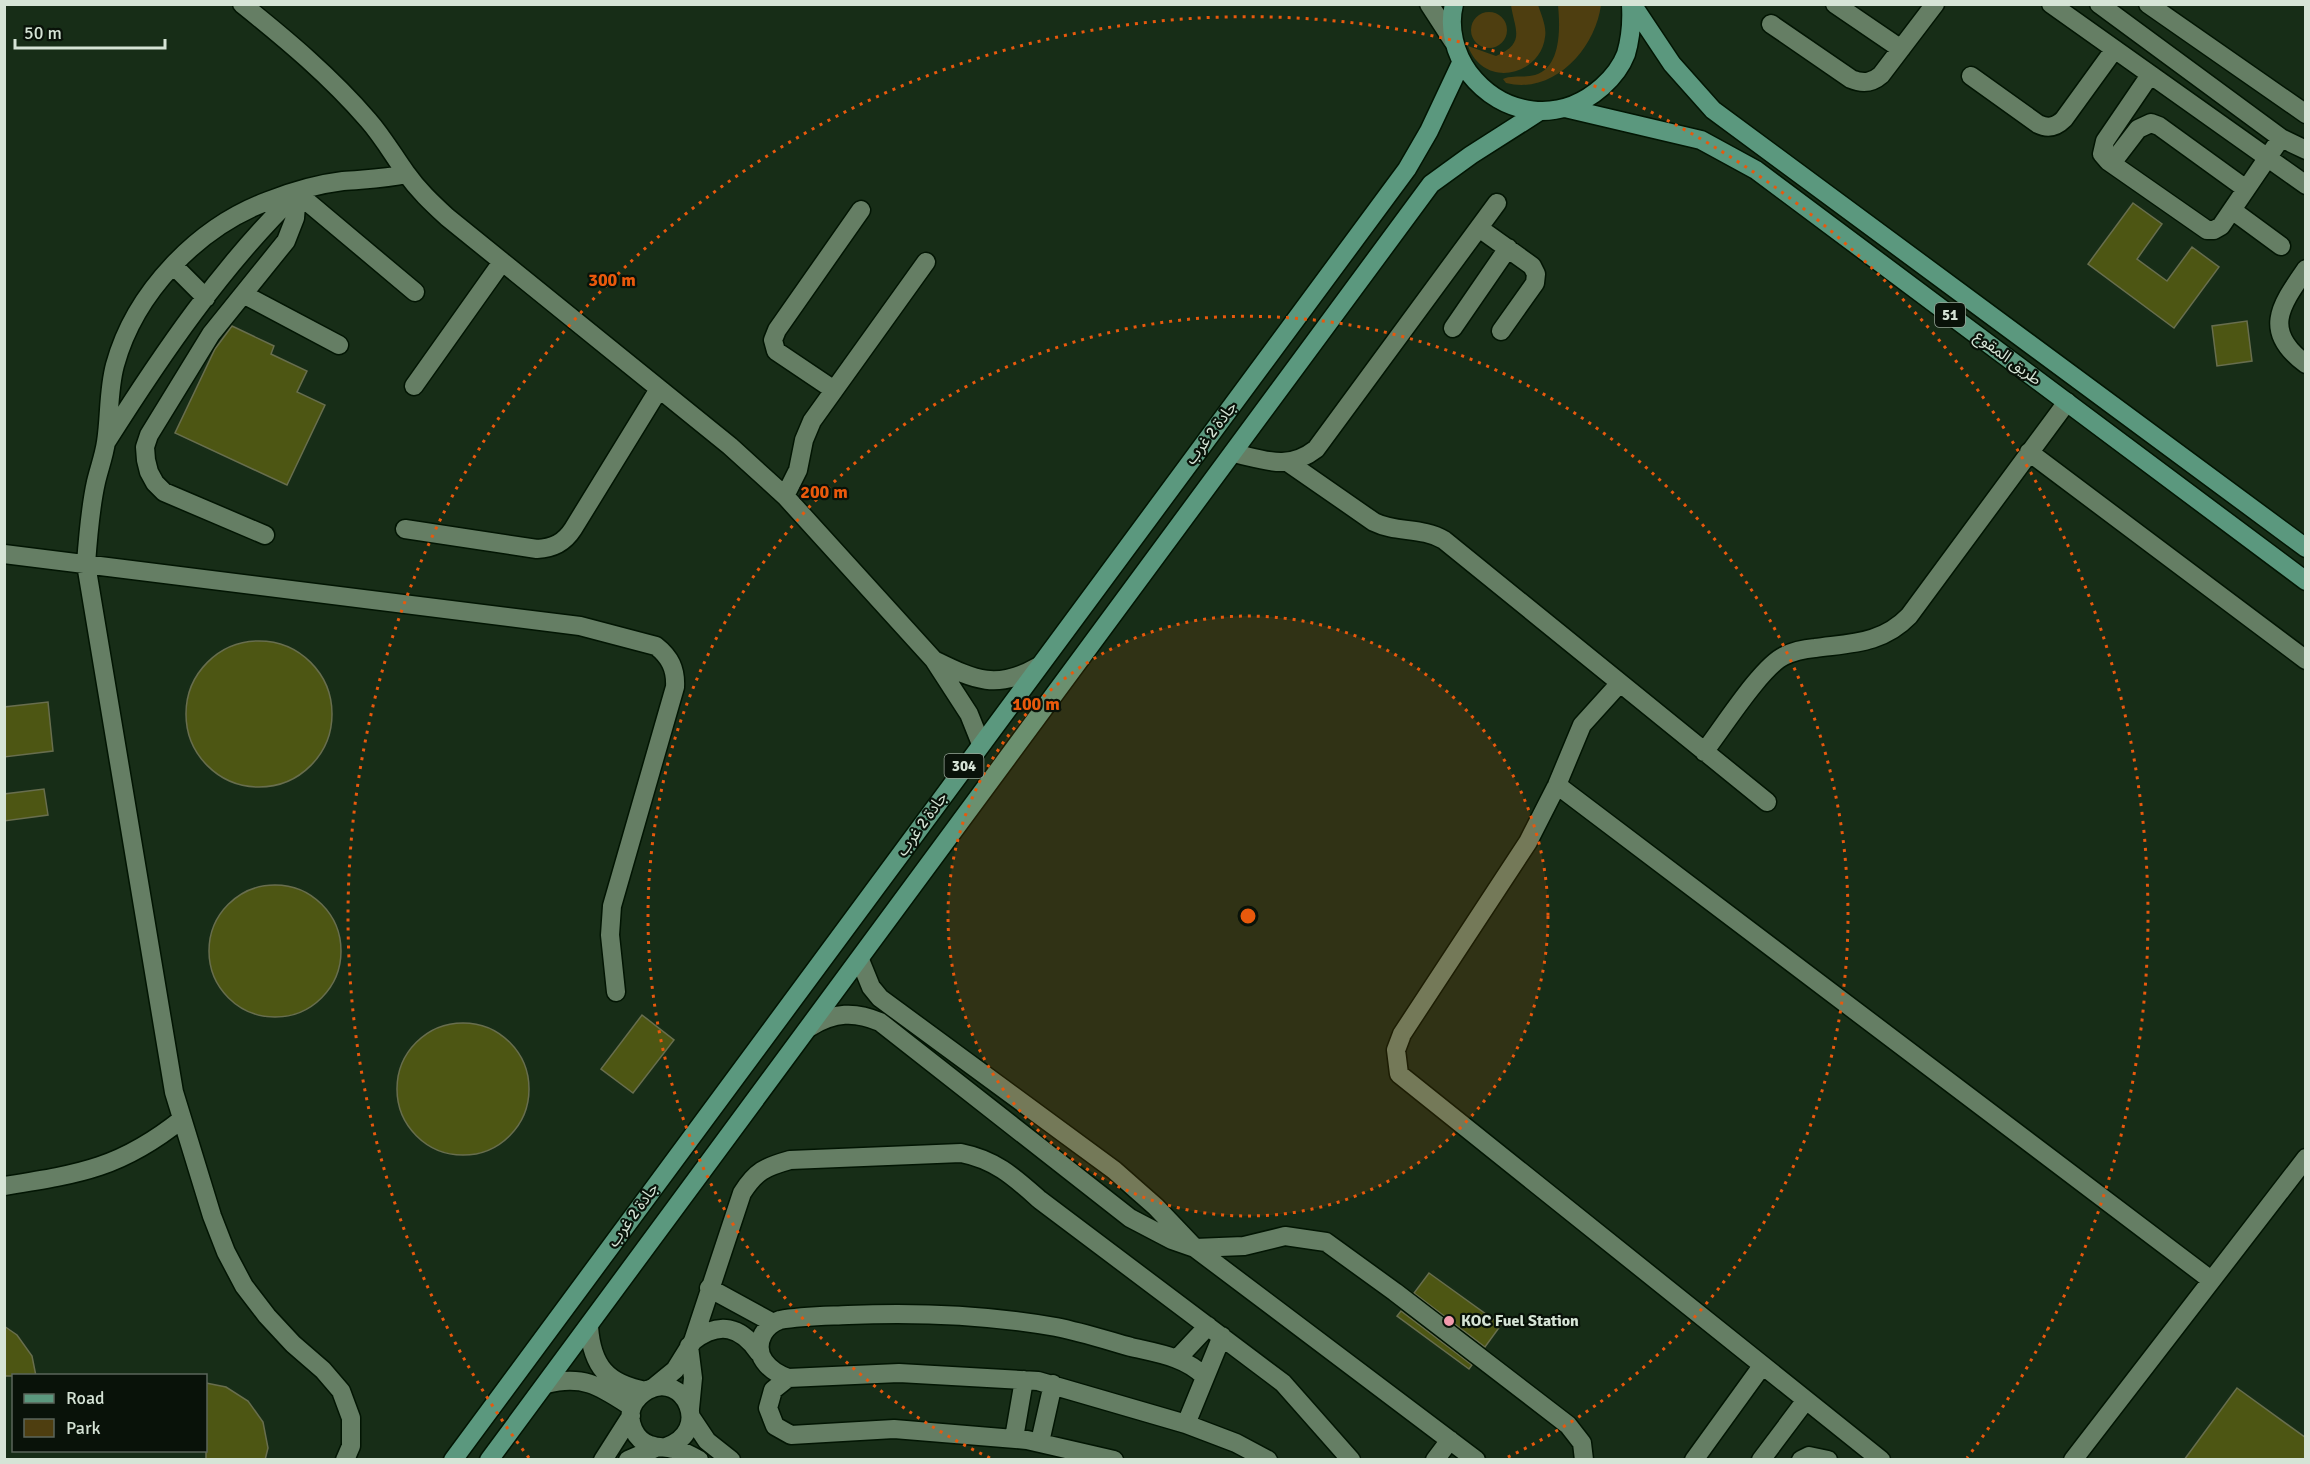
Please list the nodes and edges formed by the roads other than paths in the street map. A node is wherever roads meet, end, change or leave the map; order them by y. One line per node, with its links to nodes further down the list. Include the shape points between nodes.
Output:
1 (242, 4): 24 (street, via 344,94 369,121)
2 (1429, 4): 11 (street, 51)
3 (1454, 4): 11 (main road, 51)
4 (1632, 4): 17 (main road, 51, via 1632,30 1625,56 1611,79 1590,97); 56 (main road, طريق المقوع / 51, via 1672,64 1713,110)
5 (1835, 4): 12 (street)
6 (1935, 4): 12 (street)
7 (2051, 4): 13 (street)
8 (2100, 4): 20 (street)
9 (2148, 4): 19 (street)
10 (1771, 24): 12 (street, via 1862,83 1881,75)
11 (1453, 41): 14 (main road, 51)
12 (1901, 49)
13 (2114, 50): 15 (street); 16 (street, via 2055,126 2038,124)
14 (1461, 63): 18 (main road, 51, via 1490,94 1509,105); 62 (main road, جادة 2 غرب / 304, via 1407,169)
15 (2150, 75): 22 (street); 23 (street, via 2103,145 2102,154)
16 (1971, 76)
17 (1565, 108): 18 (main road, 51); 48 (main road, طريق المقوع / 51, via 1701,140 1756,170)
18 (1540, 111): 51 (main road, جادة 2 غرب / 304, via 1431,184)
19 (2306, 114)
20 (2281, 138): 21 (street); 22 (street)
21 (2306, 150)
22 (2267, 158): 25 (street); 26 (street)
23 (2112, 163): 26 (street, via 2138,129 2151,123); 30 (street, via 2207,230 2218,228)
24 (406, 174): 27 (street, via 326,184); 34 (street, via 447,217)
25 (2306, 185)
26 (2246, 189): 30 (street)
27 (297, 193): 36 (street, via 234,217 194,245); 38 (street); 39 (street, via 295,218 286,241); 40 (street, via 258,233)
28 (1497, 202): 31 (street)
29 (861, 210): 47 (street, via 773,340 776,351)
30 (2232, 210): 32 (street)
31 (1479, 228): 33 (street); 52 (street, via 1323,442 1308,456)
32 (2281, 246)
33 (1508, 248): 41 (street); 42 (street, via 1532,266 1536,279)
34 (502, 262): 45 (street); 46 (street)
35 (926, 262): 47 (street)
36 (174, 266): 40 (street); 49 (street, via 148,295 125,338 115,365)
37 (2306, 269): 44 (street, via 2282,306 2279,318 2283,341)
38 (415, 292)
39 (243, 294): 43 (street); 55 (street, via 201,348 154,423 146,460 155,483 165,492)
40 (206, 298): 49 (street)
41 (1453, 328)
42 (1501, 331)
43 (339, 345)
44 (2306, 363)
45 (414, 386)
46 (659, 389): 53 (street); 54 (street, via 573,529 555,546 537,549)
47 (834, 390): 53 (street, via 806,432 798,470)
48 (2067, 402): 50 (street); 59 (main road, طريق المقوع / 51)
49 (106, 442): 58 (street, via 89,522)
50 (2030, 452): 61 (street); 65 (street, via 1898,627 1871,640 1783,656 1764,671)
51 (1233, 453): 52 (street); 68 (main road, جادة 2 غرب / 304)
52 (1289, 463): 63 (street, via 1380,525 1430,533 1444,540)
53 (785, 496): 60 (street)
54 (405, 529)
55 (265, 535)
56 (2306, 548)
57 (4, 554): 58 (street)
58 (86, 564): 69 (street, via 580,626 647,643 664,652 674,668 675,687 612,906 610,935); 72 (street, via 168,1065)
59 (2306, 581)
60 (934, 660): 62 (street, via 974,679 990,681 1022,676); 64 (street, via 969,714)
61 (2306, 660)
62 (1037, 667): 64 (main road, جادة 2 غرب / 304)
63 (1620, 682): 65 (street); 66 (street, via 1582,725)
64 (981, 744): 103 (main road, جادة 2 غرب / 304)
65 (1704, 752): 67 (street)
66 (1557, 785): 78 (street); 86 (street, via 1528,842 1402,1034 1396,1050 1399,1074)
67 (1767, 802)
68 (860, 960): 70 (street); 71 (main road, جادة 2 غرب / 304)
69 (616, 992)
70 (886, 1014): 71 (street, via 852,1014 823,1019); 73 (street); 75 (street)
71 (810, 1027): 81 (main road, جادة 2 غرب / 304)
72 (182, 1119): 76 (street, via 150,1143 104,1166 75,1175); 102 (street, via 212,1216 244,1286 267,1316 341,1391 351,1418 351,1446)
73 (1092, 1153): 75 (street); 77 (street, via 1135,1188)
74 (2306, 1158): 78 (street)
75 (1076, 1174): 77 (street, via 1130,1218)
76 (4, 1186)
77 (1195, 1248): 98 (street); 113 (street, via 1244,1246 1285,1236 1326,1242 1568,1425 1582,1443)
78 (2211, 1280): 119 (street)
79 (709, 1288): 80 (street); 82 (street, via 742,1193 764,1167 790,1160 961,1153 979,1157 1007,1172); 83 (street)
80 (773, 1323): 84 (street, via 764,1331); 85 (street, via 867,1314 1008,1320 1058,1327)
81 (589, 1327): 90 (main road, جادة 2 غرب / 304); 92 (street, via 590,1342 603,1370 627,1388)
82 (1215, 1331): 85 (street); 87 (street); 111 (street, via 1283,1383)
83 (691, 1344): 84 (street, via 705,1332 720,1328 736,1331 750,1340); 92 (street, via 675,1370); 95 (street)
84 (759, 1353): 88 (street, via 766,1365)
85 (1177, 1359): 87 (street, via 1197,1368)
86 (1762, 1366): 93 (street); 114 (street)
87 (1205, 1377): 96 (street)
88 (788, 1378): 89 (street, via 899,1373); 97 (street, via 773,1390 768,1408 775,1426 792,1435 894,1429)
89 (1024, 1380): 91 (street); 97 (street)
90 (546, 1384): 94 (street, via 577,1379 592,1383); 104 (main road, جادة 2 غرب / 304)
91 (1053, 1384): 96 (street); 99 (street)
92 (650, 1389): 94 (street, via 635,1401); 95 (street, via 662,1387 680,1394)
93 (1806, 1400): 115 (street); 118 (street)
94 (632, 1412): 100 (street, via 631,1423 638,1437); 105 (street)
95 (691, 1413): 100 (street, via 690,1425 681,1439); 108 (street, via 707,1441)
96 (1186, 1424): 110 (street)
97 (1014, 1438): 99 (street)
98 (1450, 1440): 101 (street); 112 (street)
99 (1040, 1443): 109 (street)
100 (662, 1447): 106 (street); 107 (street)
101 (1472, 1458)
102 (345, 1460)
103 (453, 1460)
104 (489, 1460)
105 (603, 1460)
106 (628, 1460)
107 (699, 1460)
108 (730, 1460)
109 (1114, 1460)
110 (1268, 1460)
111 (1351, 1460)
112 (1435, 1460)
113 (1584, 1460)
114 (1694, 1460)
115 (1761, 1460)
116 (1801, 1460): 117 (street, via 1809,1456)
117 (1828, 1460)
118 (1881, 1460)
119 (2073, 1460)

